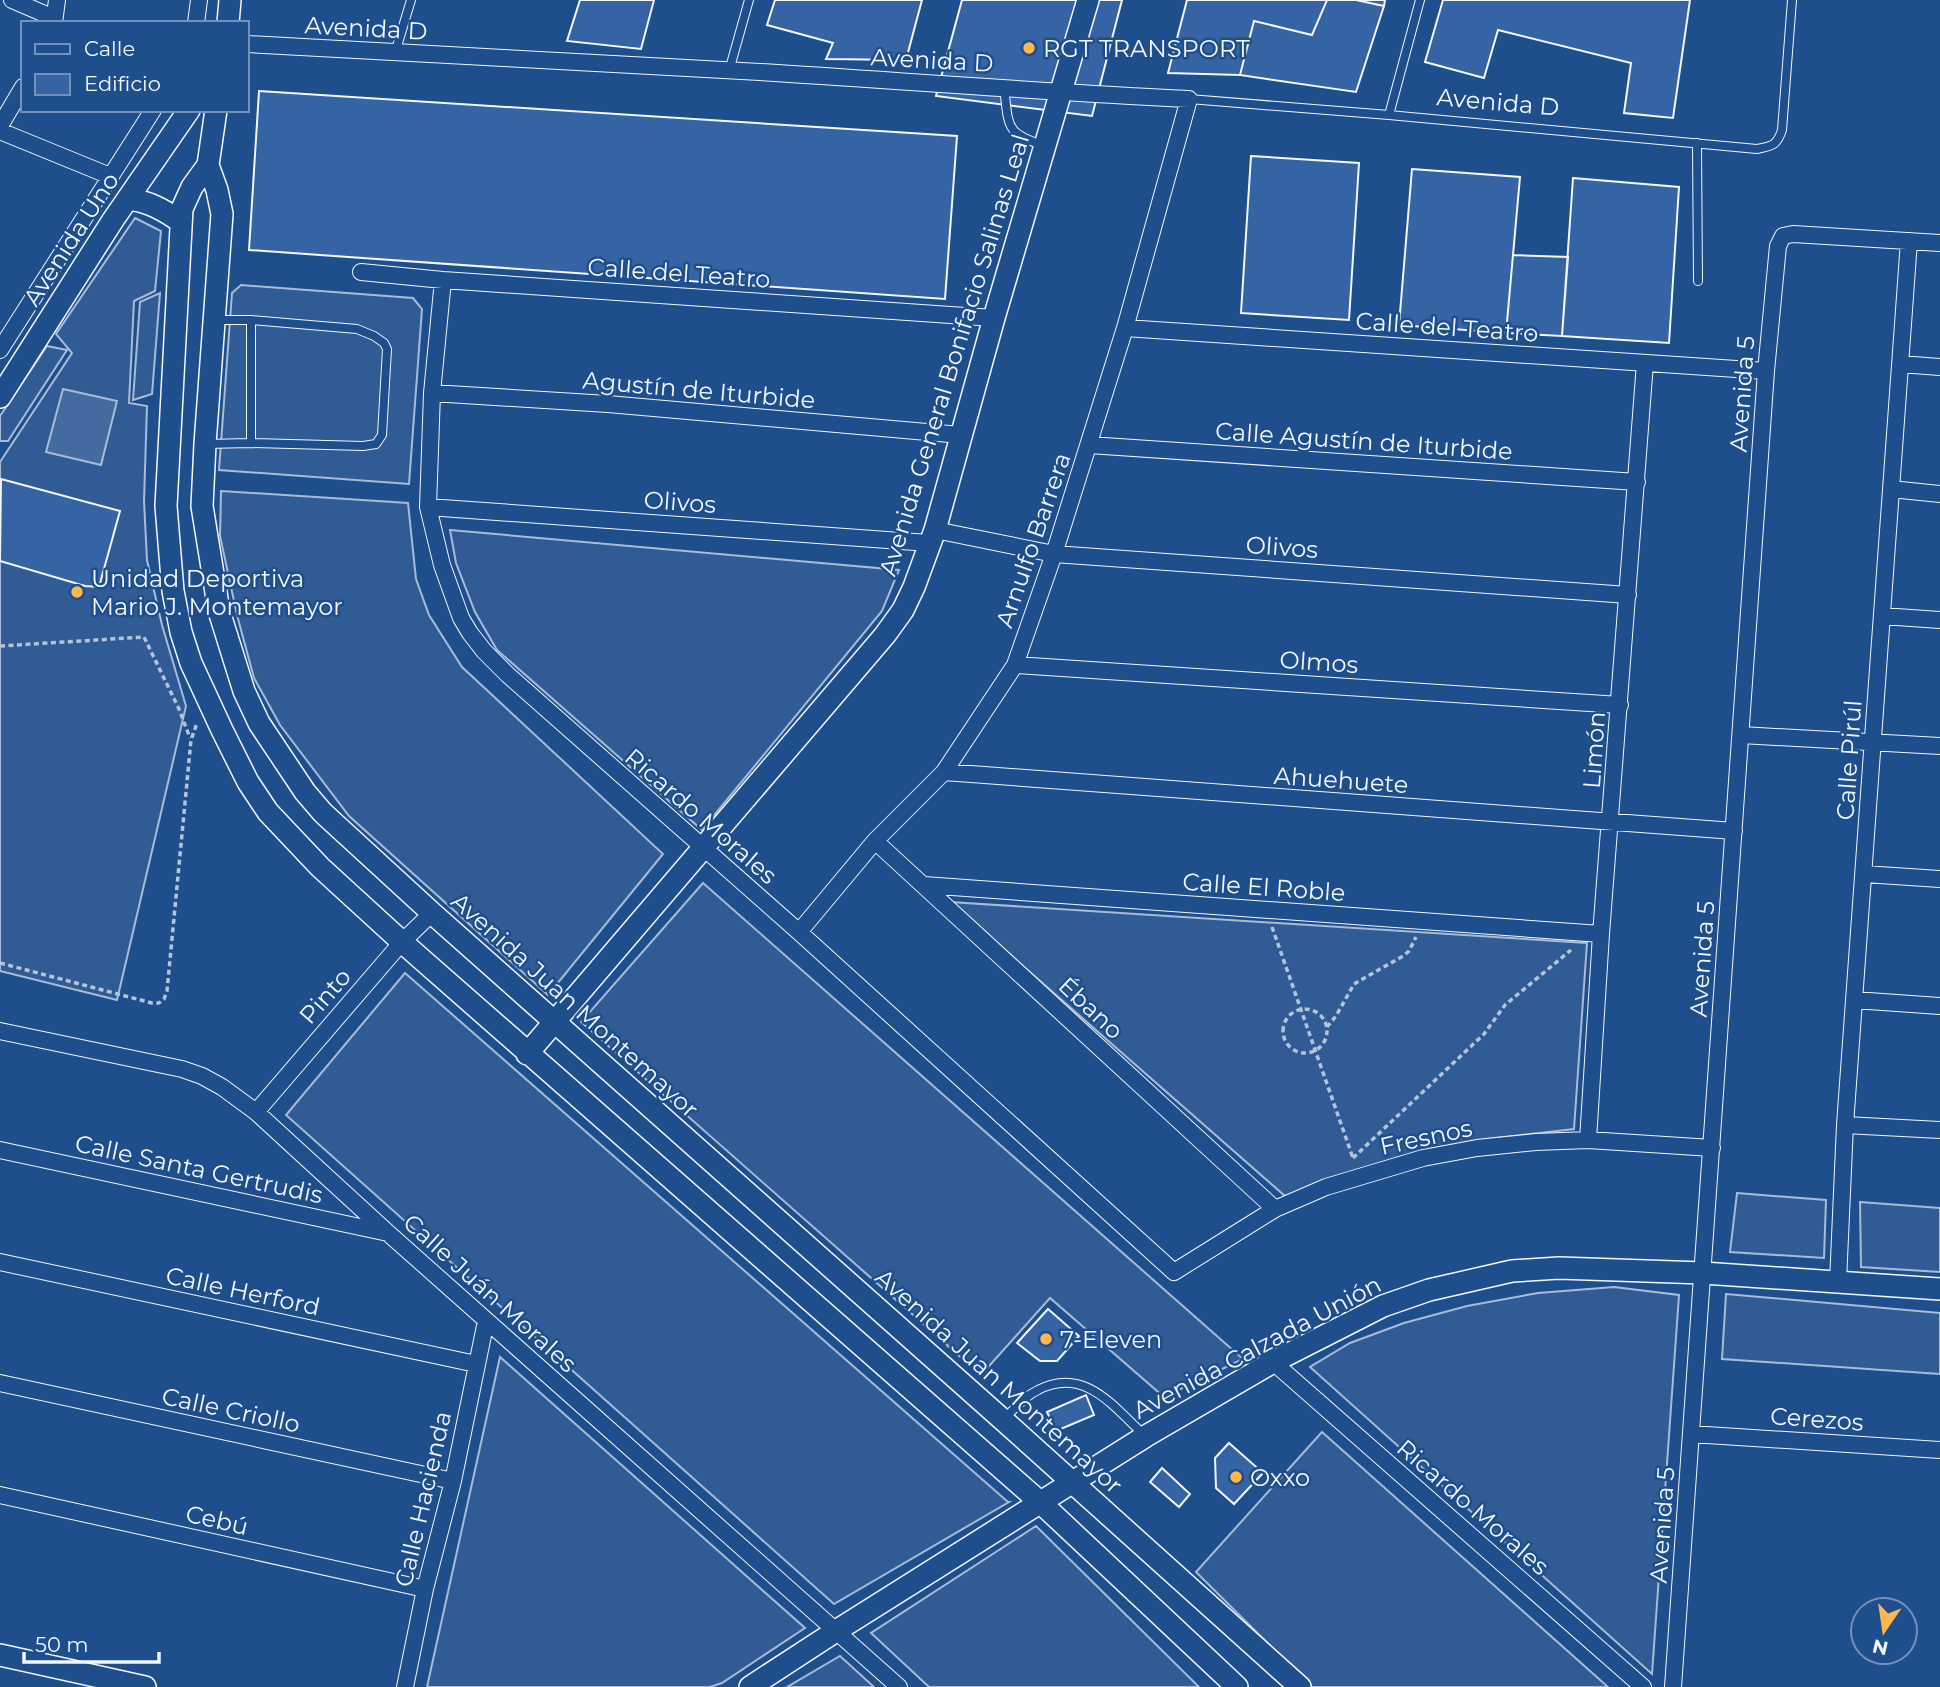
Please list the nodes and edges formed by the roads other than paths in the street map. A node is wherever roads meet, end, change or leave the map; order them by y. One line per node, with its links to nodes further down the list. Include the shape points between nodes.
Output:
1 (12, 0): 10 (street)
2 (57, 0): 10 (street)
3 (199, 0): 11 (street)
4 (230, 0): 12 (street)
5 (411, 0): 14 (lane)
6 (749, 0): 15 (lane)
7 (1088, 0): 18 (street, Avenida General Bonifacio Salinas Leal)
8 (1420, 0): 23 (lane)
9 (1792, 0): 26 (lane, Avenida D, via 1779,140 1757,149)
10 (54, 20)
11 (196, 21)
12 (228, 21)
13 (248, 44): 14 (street, Avenida D)
14 (395, 53): 15 (street, Avenida D)
15 (729, 71): 16 (street, Avenida D)
16 (1004, 87): 18 (street, Avenida D); 27 (lane, via 1013,130)
17 (21, 90): 24 (street)
18 (1060, 92): 19 (street, Avenida D); 27 (street, Avenida General Bonifacio Salinas Leal)
19 (1189, 99): 23 (lane, Avenida D); 40 (street, Arnulfo Barrera)
20 (152, 112): 29 (street, Avenida Uno)
21 (188, 112): 30 (street, Avenida Uno)
22 (216, 112): 28 (street, Avenida Juan Montemayor)
23 (1389, 115): 26 (lane, Avenida D)
24 (0, 126)
25 (0, 131): 29 (street)
26 (1697, 143): 36 (lane)
27 (1045, 146): 37 (street, Avenida General Bonifacio Salinas Leal)
28 (208, 165): 31 (street, Avenida Juan Montemayor, via 192,187); 38 (street, Avenida Juan Montemayor, via 222,214)
29 (110, 176): 41 (street, Avenida Uno)
30 (128, 199): 31 (street, via 143,200); 47 (street, Avenida Uno)
31 (181, 222): 55 (street, Avenida Juan Montemayor)
32 (1909, 241): 33 (street); 43 (street, Calle Pirúl); 45 (street, Avenida 5, via 1783,236 1778,246)
33 (1940, 243)
34 (361, 272): 35 (street, Calle del Teatro)
35 (443, 280): 37 (street, Calle del Teatro); 46 (street, Ricardo Morales)
36 (1698, 281)
37 (993, 318): 48 (street, Avenida General Bonifacio Salinas Leal)
38 (215, 320): 39 (lane); 50 (street, Avenida Juan Montemayor)
39 (251, 320): 49 (lane); 49 (lane, via 357,329 374,336 387,349 382,435 376,444)
40 (1125, 328): 42 (street, Calle del Teatro); 51 (street, Arnulfo Barrera)
41 (0, 350)
42 (1645, 363): 45 (street, Calle del Teatro); 52 (street, Limón)
43 (1900, 364): 44 (street); 53 (street, Calle Pirúl)
44 (1940, 367)
45 (1766, 371): 65 (street, Avenida 5)
46 (432, 393): 48 (street, Agustín de Iturbide); 57 (street, Ricardo Morales)
47 (0, 397)
48 (961, 435): 58 (street, Avenida General Bonifacio Salinas Leal)
49 (251, 443): 50 (lane)
50 (205, 444): 56 (street, Avenida Juan Montemayor)
51 (1089, 445): 52 (street, Calle Agustín de Iturbide); 59 (street, Arnulfo Barrera)
52 (1637, 482): 60 (street, Limón)
53 (1891, 489): 54 (street); 61 (street, Calle Pirúl)
54 (1940, 494)
55 (166, 506): 56 (street); 79 (street, Avenida Juan Montemayor, via 181,632 206,698 248,782 290,837)
56 (202, 506): 76 (street, Avenida Juan Montemayor, via 222,620 259,723 323,813)
57 (428, 508): 58 (street, Olivos); 72 (street, Ricardo Morales, via 450,593 470,634 508,676)
58 (932, 536): 59 (street, Olivos); 72 (street, Avenida General Bonifacio Salinas Leal, via 914,587 885,635)
59 (1054, 554): 60 (street, Olivos); 63 (street, Arnulfo Barrera)
60 (1628, 595): 64 (street, Limón)
61 (1882, 616): 62 (street); 66 (street, Calle Pirúl)
62 (1940, 620)
63 (1015, 665): 64 (street, Olmos); 68 (street, Arnulfo Barrera)
64 (1620, 705): 69 (street, Limón)
65 (1741, 735): 66 (street); 70 (street, Avenida 5)
66 (1873, 742): 67 (street); 73 (street, Calle Pirúl)
67 (1940, 746)
68 (944, 772): 69 (street, Ahuehuete); 71 (street, Arnulfo Barrera)
69 (1611, 823): 70 (street, Ahuehuete); 78 (street, Limón)
70 (1734, 831): 89 (street, Avenida 5)
71 (876, 841): 75 (street, Ébano); 77 (street, Arnulfo Barrera)
72 (704, 848): 77 (street, Ricardo Morales); 82 (street, Avenida General Bonifacio Salinas Leal)
73 (1864, 874): 74 (street); 80 (street, Calle Pirúl)
74 (1940, 879)
75 (924, 885): 78 (street, Calle El Roble); 91 (street, Ébano)
76 (432, 913): 79 (street, Pinto); 82 (street, Avenida Juan Montemayor)
77 (799, 932): 94 (street, Ricardo Morales)
78 (1596, 934): 88 (street, Limón)
79 (402, 942): 84 (street, Avenida Juan Montemayor); 85 (street, Pinto)
80 (1854, 1000): 81 (street); 86 (street, Calle Pirúl)
81 (1940, 1006)
82 (553, 1021): 84 (street, Avenida General Bonifacio Salinas Leal); 102 (street, Avenida Juan Montemayor)
83 (0, 1031): 85 (street, Calle Juán Morales, via 183,1069 222,1087)
84 (527, 1054): 109 (street, Avenida Juan Montemayor)
85 (256, 1112): 92 (street, Calle Juán Morales)
86 (1846, 1125): 87 (street); 96 (street, Calle Pirúl)
87 (1940, 1130)
88 (1588, 1140): 89 (street, Fresnos); 91 (street, Fresnos, via 1477,1148 1423,1158 1326,1187)
89 (1712, 1148): 95 (street, Avenida 5)
90 (0, 1150): 92 (street, Calle Santa Gertrudis)
91 (1275, 1209): 94 (street, Fresnos)
92 (388, 1233): 98 (street, Calle Juán Morales)
93 (0, 1262): 100 (street, Calle Herford)
94 (1174, 1272)
95 (1703, 1273): 96 (street, Avenida Calzada Unión); 99 (street, Avenida Calzada Unión, via 1559,1268 1466,1280 1383,1306); 103 (street, Avenida 5)
96 (1838, 1282): 97 (street, Avenida Calzada Unión)
97 (1940, 1289)
98 (486, 1321): 100 (street, Calle Hacienda); 111 (street, Calle Juán Morales)
99 (1273, 1362): 104 (street, Avenida Calzada Unión); 119 (street, Ricardo Morales)
100 (476, 1364): 106 (street, Calle Hacienda)
101 (0, 1383): 106 (street, Calle Criollo)
102 (1003, 1420): 104 (lane, via 1037,1390 1074,1382 1103,1396); 107 (street, Avenida Juan Montemayor)
103 (1692, 1434): 105 (street, Cerezos); 120 (street, Avenida 5)
104 (1146, 1436): 107 (street, Avenida Calzada Unión)
105 (1940, 1450)
106 (453, 1481): 110 (street, Calle Hacienda)
107 (1073, 1482): 109 (street, Avenida Calzada Unión); 118 (street, Avenida Juan Montemayor)
108 (0, 1495): 110 (street, Cebú)
109 (1041, 1503): 111 (street, Avenida Calzada Unión); 117 (street, Avenida Juan Montemayor)
110 (425, 1589): 114 (street, Calle Hacienda)
111 (836, 1631): 115 (street, Avenida Calzada Unión); 116 (street, Calle Juán Morales)
112 (0, 1656): 113 (street)
113 (145, 1687)
114 (405, 1687)
115 (750, 1687)
116 (899, 1687)
117 (1237, 1687)
118 (1300, 1687)
119 (1643, 1687)
120 (1674, 1687)

